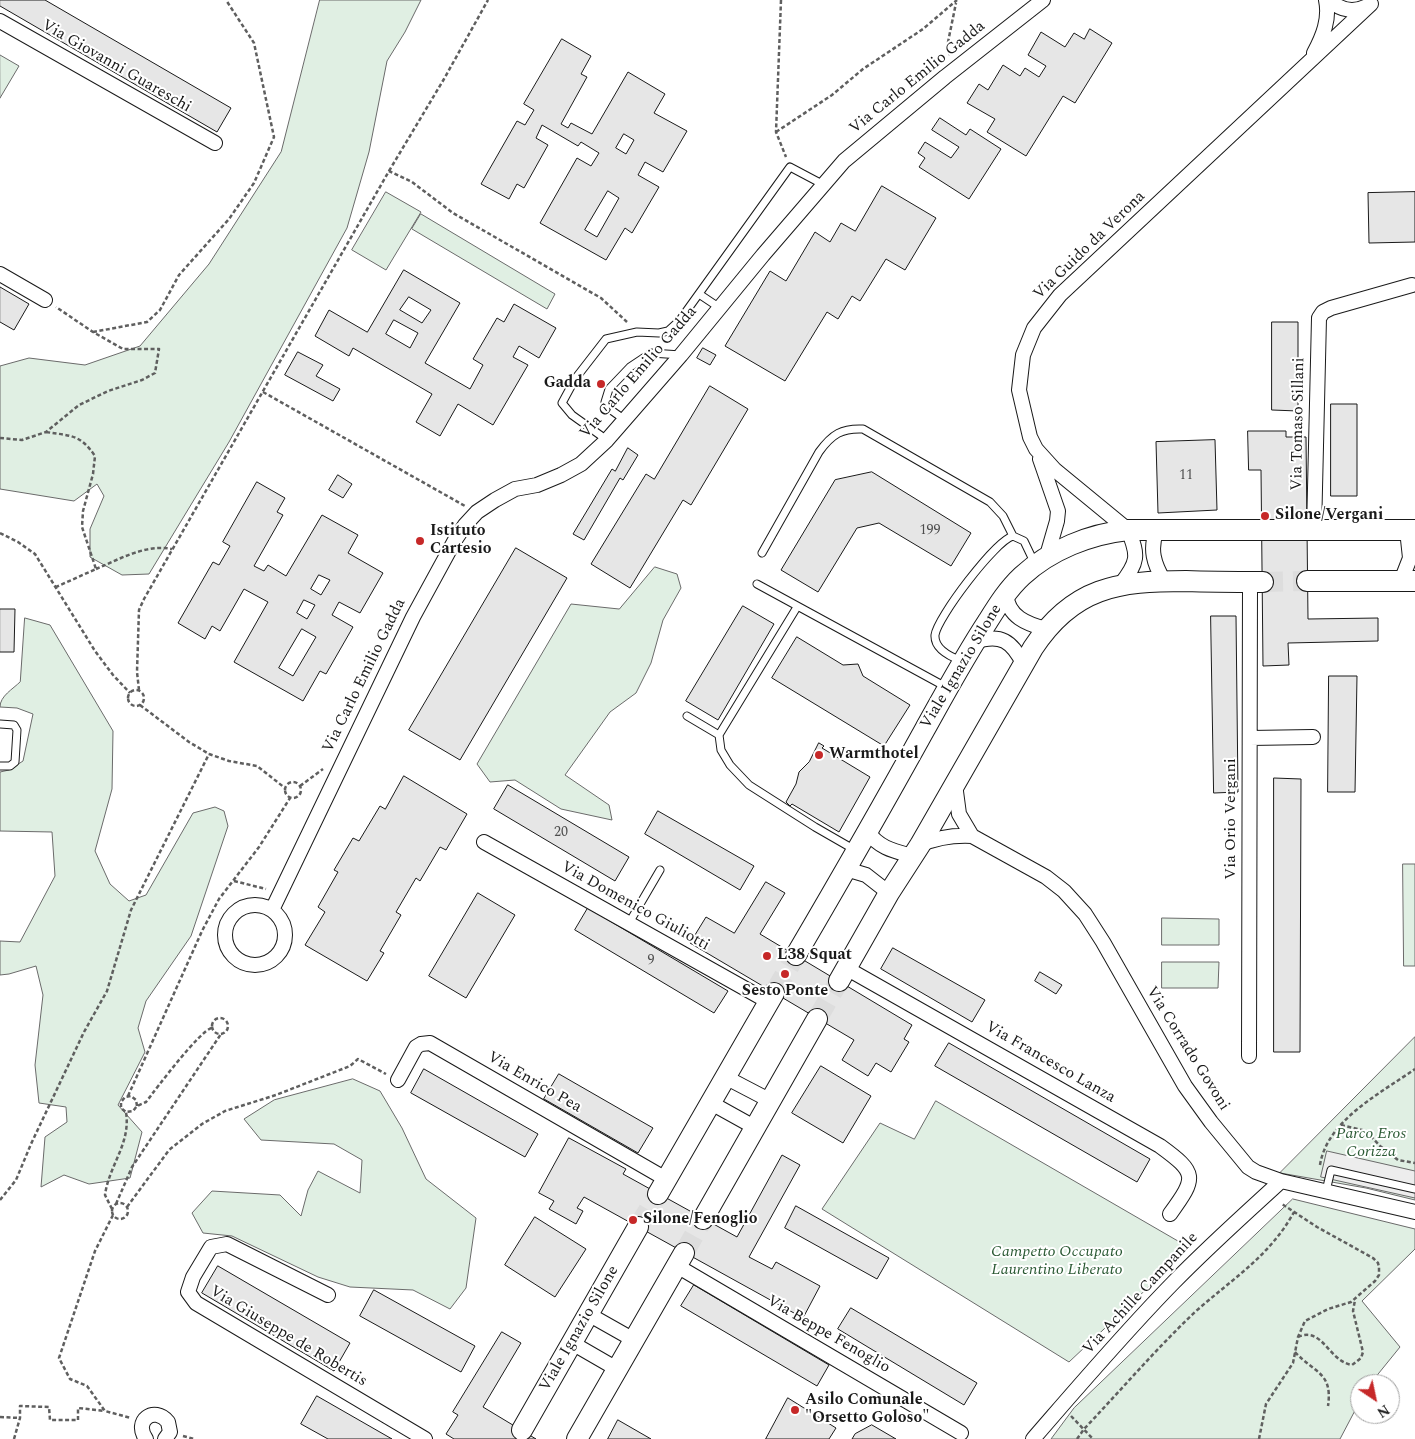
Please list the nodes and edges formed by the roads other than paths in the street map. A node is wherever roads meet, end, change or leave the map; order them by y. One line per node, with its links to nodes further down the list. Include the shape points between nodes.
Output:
1 (1043, 0): 8 (street, Via Carlo Emilio Gadda, via 844,162)
2 (1326, 0): 6 (street, Via Guido da Verona, via 1325,28)
3 (1330, 0): 4 (street, via 1336,6 1354,10)
4 (1373, 2): 6 (street, Via Guido da Verona)
5 (0, 21): 7 (street, Via Giovanni Guareschi)
6 (1311, 61): 17 (street, Via Guido da Verona, via 1060,295 1034,328 1023,355 1018,390)
7 (215, 143)
8 (824, 185): 11 (lane, via 790,167); 13 (street, Via Carlo Emilio Gadda)
9 (0, 274): 12 (street)
10 (1414, 284): 21 (street, Via Tomaso Sillani, via 1330,308 1319,318)
11 (699, 294): 13 (lane); 16 (lane, via 668,331 636,332 606,339 575,379 562,403 572,415)
12 (45, 300)
13 (720, 308): 14 (street, Via Carlo Emilio Gadda)
14 (681, 355): 15 (street, Via Carlo Emilio Gadda); 15 (lane, via 651,353 630,367 609,389 605,402)
15 (625, 420): 16 (street, Via Carlo Emilio Gadda)
16 (607, 440): 53 (street, Via Carlo Emilio Gadda, via 581,464 537,485 515,489 477,512 465,525 413,617)
17 (1036, 449): 18 (street, Via Guido da Verona, via 1061,476); 24 (street, via 1058,510)
18 (1128, 530): 19 (street, Viale Ignazio Silone); 24 (street, Viale Ignazio Silone, via 1090,538); 30 (street, via 1136,554 1131,572)
19 (1157, 530): 21 (street, Viale Ignazio Silone); 25 (street, via 1152,550 1157,570)
20 (1411, 530): 21 (street, Viale Ignazio Silone); 27 (street)
21 (1314, 531)
22 (1013, 536): 23 (lane, via 1003,516 990,502 863,429 852,428 835,434 826,442); 24 (lane, via 1024,542); 35 (lane, via 1007,537 976,569 935,635 937,644 945,653)
23 (762, 553)
24 (1041, 562): 31 (street, Viale Ignazio Silone, via 1023,575)
25 (1164, 581): 28 (street); 30 (street)
26 (1307, 581): 27 (street)
27 (1408, 581)
28 (1256, 582): 42 (street, Via Orio Vergani)
29 (757, 584): 32 (lane)
30 (1121, 584): 33 (street, via 1082,600)
31 (1006, 594): 33 (street, via 1009,609 1018,618); 34 (street, Viale Ignazio Silone)
32 (797, 607): 37 (lane); 40 (lane)
33 (1046, 629): 36 (street)
34 (974, 642): 35 (street, Viale Ignazio Silone); 36 (street, via 990,638 1004,640 1015,649)
35 (964, 661): 37 (street, Viale Ignazio Silone)
36 (1024, 665): 44 (street)
37 (948, 688): 45 (street, Viale Ignazio Silone)
38 (687, 716): 40 (lane)
39 (0, 724): 43 (lane, via 14,726 17,730 15,762 10,766)
40 (719, 735): 49 (lane, via 721,750 749,785)
41 (1313, 737): 42 (street)
42 (1250, 738): 59 (street, Via Orio Vergani)
43 (0, 766)
44 (955, 784): 46 (street, via 959,814); 48 (street)
45 (868, 832): 48 (street, via 882,846); 49 (street, Viale Ignazio Silone)
46 (972, 836): 48 (street, via 935,839); 65 (street, Via Corrado Govoni, via 1046,877 1077,904 1094,926 1177,1074 1202,1111 1248,1167)
47 (484, 842): 54 (street, Via Domenico Giuliotti)
48 (916, 850): 52 (street)
49 (857, 851): 50 (street, Viale Ignazio Silone)
50 (846, 869): 52 (street, via 866,876); 55 (street, Viale Ignazio Silone)
51 (660, 870): 54 (lane)
52 (889, 893): 56 (street)
53 (272, 910): 53 (street, via 253,905 244,907 229,919 225,938 227,947 241,961 250,964 270,961 283,946 284,926)
54 (629, 924): 57 (street, Via Domenico Giuliotti)
55 (796, 955)
56 (843, 974): 70 (street, Via Francesco Lanza, via 1151,1141 1180,1161 1189,1173 1189,1184)
57 (772, 998): 60 (street)
58 (818, 1019): 62 (street)
59 (1249, 1056)
60 (725, 1077): 62 (street); 63 (street)
61 (398, 1080): 66 (street, Via Enrico Pea, via 416,1047 430,1043)
62 (771, 1101): 64 (street)
63 (711, 1103): 64 (street); 66 (street)
64 (756, 1128): 71 (street)
65 (1281, 1181): 68 (street, Via Corrado Govoni); 85 (street, Via Achille Campanile, via 1181,1274)
66 (662, 1187)
67 (1415, 1189): 68 (lane, via 1331,1170)
68 (1321, 1190): 69 (street, Via Corrado Govoni)
69 (1415, 1211)
70 (1170, 1214)
71 (703, 1219)
72 (638, 1227): 75 (street, Viale Ignazio Silone)
73 (680, 1260): 76 (street); 80 (street, Via Beppe Fenoglio)
74 (328, 1294): 83 (street, Via Giuseppe de Robertis, via 226,1244 211,1248 193,1277 188,1292 196,1303)
75 (588, 1314): 76 (street); 77 (street, Viale Ignazio Silone)
76 (634, 1340): 78 (street)
77 (572, 1343): 78 (street); 79 (street, Viale Ignazio Silone)
78 (618, 1369): 84 (street)
79 (522, 1430)
80 (961, 1433)
81 (146, 1439): 82 (street, via 142,1434 142,1423 155,1414 165,1418 170,1427)
82 (165, 1439)
83 (425, 1439)
84 (577, 1439)
85 (1033, 1439)

